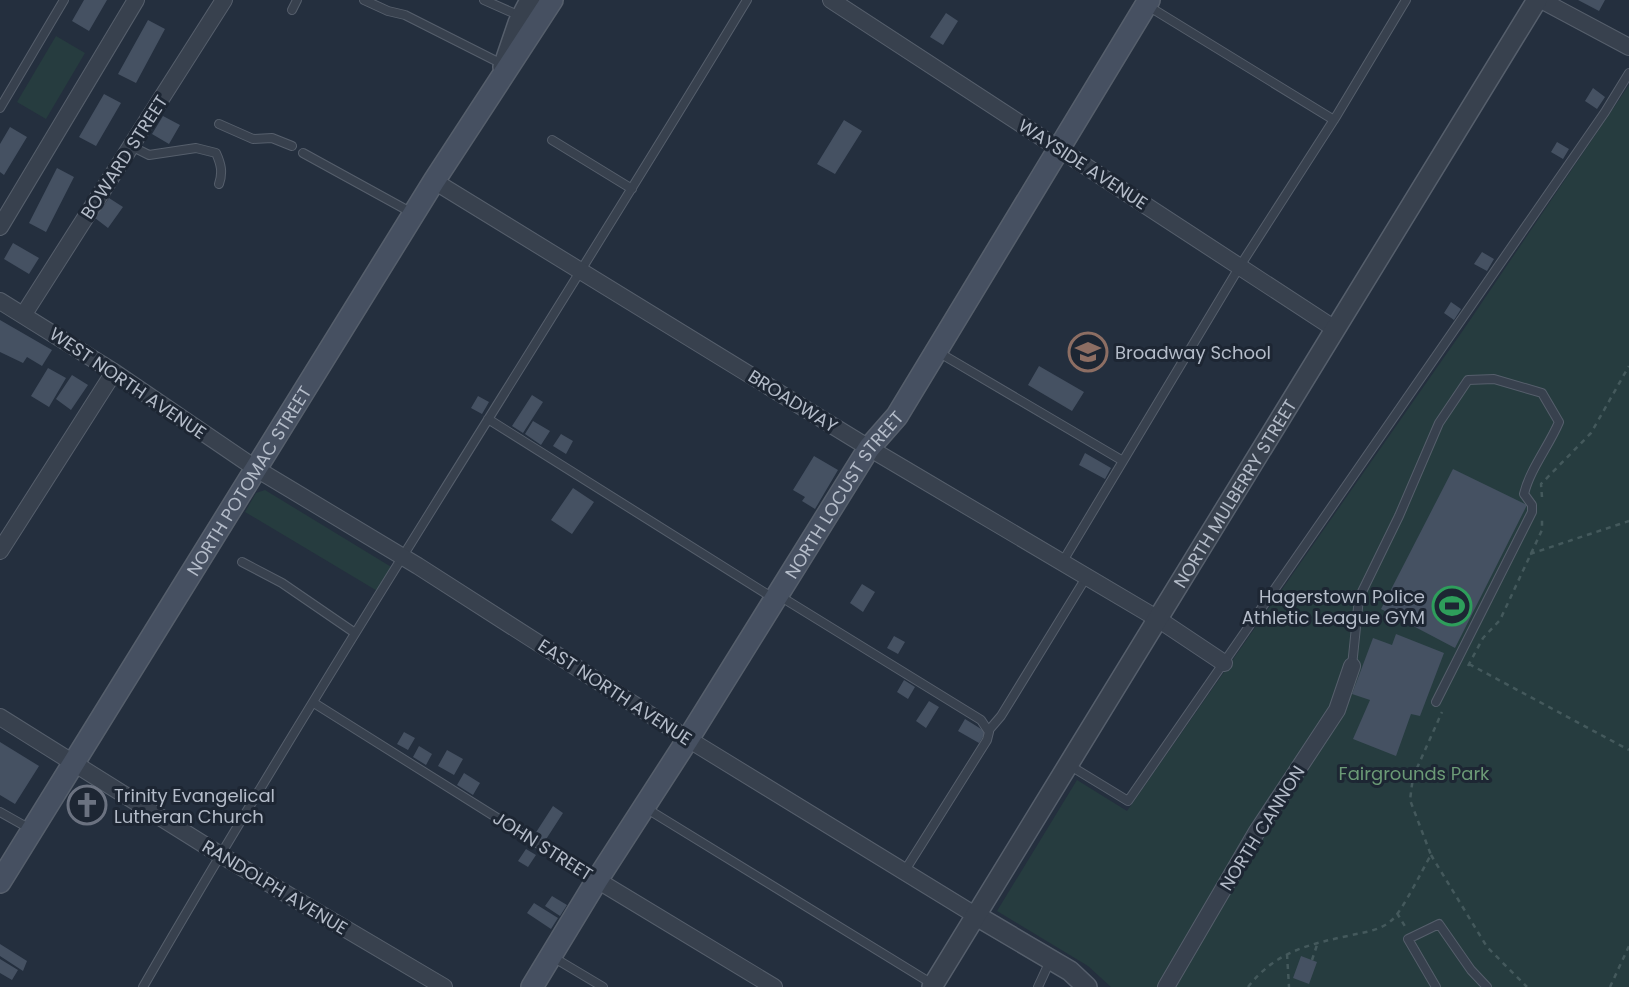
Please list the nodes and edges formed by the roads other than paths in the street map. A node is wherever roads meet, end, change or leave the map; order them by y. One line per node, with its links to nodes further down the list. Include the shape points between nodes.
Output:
1 (64, 0): 18 (lane)
2 (136, 0): 30 (street)
3 (224, 0): 22 (street, BOWARD STREET)
4 (297, 0): 14 (lane)
5 (364, 0): 16 (lane, via 405,15)
6 (484, 0): 13 (lane)
7 (552, 0): 16 (main road, NORTH POTOMAC STREET)
8 (747, 0): 28 (lane)
9 (831, 0): 24 (street, WAYSIDE AVENUE)
10 (1406, 0): 19 (lane)
11 (1539, 0): 15 (street); 35 (street, NORTH MULBERRY STREET)
12 (1144, 2): 19 (lane); 24 (main road, NORTH LOCUST STREET)
13 (526, 8): 16 (street, NORTH POTOMAC STREET)
14 (292, 10)
15 (1629, 47)
16 (501, 73): 26 (main road, NORTH POTOMAC STREET)
17 (1629, 73): 50 (lane)
18 (0, 108)
19 (1334, 120): 31 (lane)
20 (219, 124): 23 (lane, via 253,139 272,138)
21 (552, 140): 28 (lane)
22 (131, 146): 27 (lane, via 149,155 196,148 216,153 222,176); 34 (street, BOWARD STREET)
23 (292, 146)
24 (1058, 148): 31 (street, WAYSIDE AVENUE); 36 (main road, NORTH LOCUST STREET)
25 (303, 153): 29 (lane)
26 (434, 181): 29 (main road, NORTH POTOMAC STREET); 32 (street, BROADWAY)
27 (219, 184)
28 (632, 189): 32 (lane)
29 (414, 214): 41 (main road, NORTH POTOMAC STREET)
30 (0, 227)
31 (1240, 267): 35 (street, WAYSIDE AVENUE); 40 (lane)
32 (581, 271): 38 (lane); 39 (street, BROADWAY)
33 (0, 300): 34 (street, WEST NORTH AVENUE)
34 (24, 314): 37 (street, WEST NORTH AVENUE)
35 (1335, 328): 48 (street, NORTH MULBERRY STREET)
36 (936, 350): 39 (main road, NORTH LOCUST STREET, via 897,416); 40 (lane)
37 (114, 372): 41 (street, WEST NORTH AVENUE); 42 (street)
38 (488, 419): 43 (lane); 47 (lane)
39 (869, 448): 44 (street, BROADWAY); 47 (main road, NORTH LOCUST STREET)
40 (1123, 461): 44 (lane)
41 (255, 468): 43 (street, EAST NORTH AVENUE); 57 (main road, NORTH POTOMAC STREET)
42 (0, 551)
43 (403, 557): 49 (lane); 56 (street, EAST NORTH AVENUE)
44 (1063, 561): 46 (street, BROADWAY)
45 (242, 562): 49 (lane)
46 (1087, 576): 48 (street, BROADWAY); 55 (lane)
47 (777, 597): 55 (lane, via 981,720); 56 (main road, NORTH LOCUST STREET)
48 (1158, 619): 50 (street, BROADWAY); 58 (street, NORTH MULBERRY STREET)
49 (355, 633): 53 (lane)
50 (1224, 663): 58 (lane, via 1128,801)
51 (1352, 666): 52 (lane, via 1359,598 1440,423 1468,380 1494,379 1542,393 1559,422 1527,482 1524,494 1532,512); 77 (street, NORTH CANNON, via 1337,710 1256,833)
52 (1436, 702)
53 (314, 703): 62 (lane); 64 (lane, JOHN STREET)
54 (0, 717): 57 (street, RANDOLPH AVENUE)
55 (989, 730): 63 (lane)
56 (688, 739): 59 (main road, NORTH LOCUST STREET); 63 (street, EAST NORTH AVENUE)
57 (73, 763): 61 (main road, NORTH POTOMAC STREET); 62 (street, RANDOLPH AVENUE)
58 (1068, 765): 66 (street, NORTH MULBERRY STREET)
59 (644, 807): 64 (main road, NORTH LOCUST STREET); 69 (lane)
60 (0, 812): 61 (lane)
61 (32, 830): 65 (main road, NORTH POTOMAC STREET)
62 (219, 855): 70 (lane); 71 (street, RANDOLPH AVENUE)
63 (904, 872): 66 (street, EAST NORTH AVENUE)
64 (597, 880): 67 (main road, NORTH LOCUST STREET); 74 (street, JOHN STREET)
65 (0, 882)
66 (975, 915): 68 (street); 69 (street, NORTH MULBERRY STREET)
67 (551, 956): 72 (main road, NORTH LOCUST STREET); 73 (lane)
68 (1050, 961): 75 (lane); 76 (street)
69 (933, 986)
70 (143, 987)
71 (444, 987)
72 (532, 987)
73 (603, 987)
74 (774, 987)
75 (1038, 987)
76 (1087, 987)
77 (1166, 987)
78 (1436, 987): 79 (lane, via 1408,939 1440,925)
79 (1487, 987)

